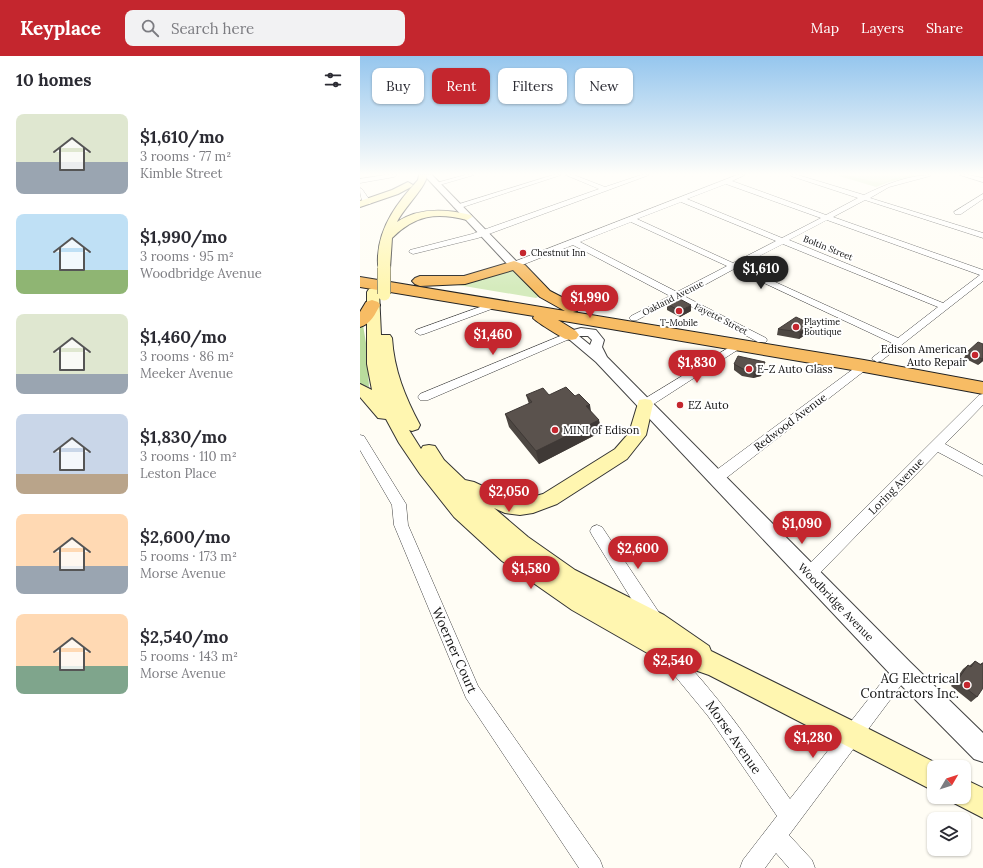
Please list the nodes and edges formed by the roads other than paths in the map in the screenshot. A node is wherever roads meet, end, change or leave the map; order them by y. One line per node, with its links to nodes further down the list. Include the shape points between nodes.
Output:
1 (388, 213): 15 (main road)
2 (396, 213): 18 (main road)
3 (431, 213): 18 (main road, via 400,224)
4 (452, 213): 12 (main road)
5 (463, 213): 12 (street)
6 (538, 213): 16 (street)
7 (646, 213): 14 (street)
8 (715, 213): 19 (street, Boltin Street)
9 (813, 213): 13 (street)
10 (836, 213): 13 (street, Oakland Avenue)
11 (911, 213): 17 (street)
12 (467, 217): 16 (street)
13 (827, 218): 19 (street, Oakland Avenue); 27 (street)
14 (631, 219): 20 (street); 24 (street)
15 (377, 231)
16 (482, 233): 21 (street); 22 (street)
17 (983, 236)
18 (385, 240): 25 (main road, via 383,250)
19 (783, 241): 24 (street, Oakland Avenue); 33 (street, Boltin Street)
20 (574, 242): 23 (street); 31 (street, Fayette Street)
21 (413, 252)
22 (502, 253): 23 (street); 26 (highway, via 500,264)
23 (514, 265): 26 (highway); 35 (highway, via 545,294)
24 (734, 266): 31 (street, Oakland Avenue); 42 (street)
25 (372, 269): 28 (highway); 30 (main road, bridge)
26 (485, 275): 28 (highway, via 465,280)
27 (982, 278): 33 (street, Redwood Avenue)
28 (412, 281): 35 (highway)
29 (360, 283): 30 (highway)
30 (378, 294): 32 (highway); 36 (highway); 53 (main road, via 374,364 381,394); 55 (main road, via 385,355 391,378 401,405 417,435)
31 (676, 296): 37 (street, Oakland Avenue); 41 (street, Fayette Street)
32 (494, 304): 34 (highway); 38 (street)
33 (945, 307): 42 (street, Redwood Avenue)
34 (515, 308): 37 (highway); 39 (highway, via 545,320)
35 (571, 308): 37 (highway)
36 (360, 322)
37 (634, 323): 40 (highway); 41 (highway); 43 (highway)
38 (420, 332)
39 (570, 335): 40 (street, via 592,332); 44 (street, Woodbridge Avenue); 49 (street)
40 (598, 340): 44 (street, via 596,347)
41 (762, 340): 45 (highway)
42 (899, 342): 45 (street, Redwood Avenue)
43 (738, 345): 45 (highway); 51 (street)
44 (602, 359): 51 (street, Woodbridge Avenue)
45 (871, 362): 46 (highway); 47 (highway); 57 (street, Redwood Avenue)
46 (983, 377)
47 (983, 388)
48 (360, 389): 53 (main road)
49 (424, 397)
50 (983, 398): 54 (street, Loring Avenue)
51 (645, 404): 55 (main road, via 637,435 621,454 550,499 533,505 520,507 487,497 468,488); 57 (street, Woodbridge Avenue)
52 (360, 439): 71 (street, Woerner Court, via 399,504 401,525 472,692)
53 (405, 439): 61 (main road, via 461,512 509,555 580,603)
54 (936, 445): 56 (street); 59 (street, Loring Avenue)
55 (438, 465): 60 (main road, via 492,519 567,577)
56 (983, 471)
57 (716, 478): 59 (street, Woodbridge Avenue)
58 (597, 531): 60 (street)
59 (809, 574): 63 (street, Woodbridge Avenue)
60 (656, 623): 62 (main road)
61 (657, 646): 62 (main road); 69 (street, Morse Avenue, via 681,668 708,699)
62 (714, 664): 64 (main road)
63 (902, 670): 64 (street); 65 (street, Woodbridge Avenue)
64 (852, 734): 66 (main road); 69 (street)
65 (983, 750)
66 (927, 774)
67 (971, 797): 68 (main road)
68 (983, 804)
69 (790, 816): 70 (street)
70 (775, 836): 72 (street); 73 (street)
71 (592, 868)
72 (751, 868)
73 (804, 868)

